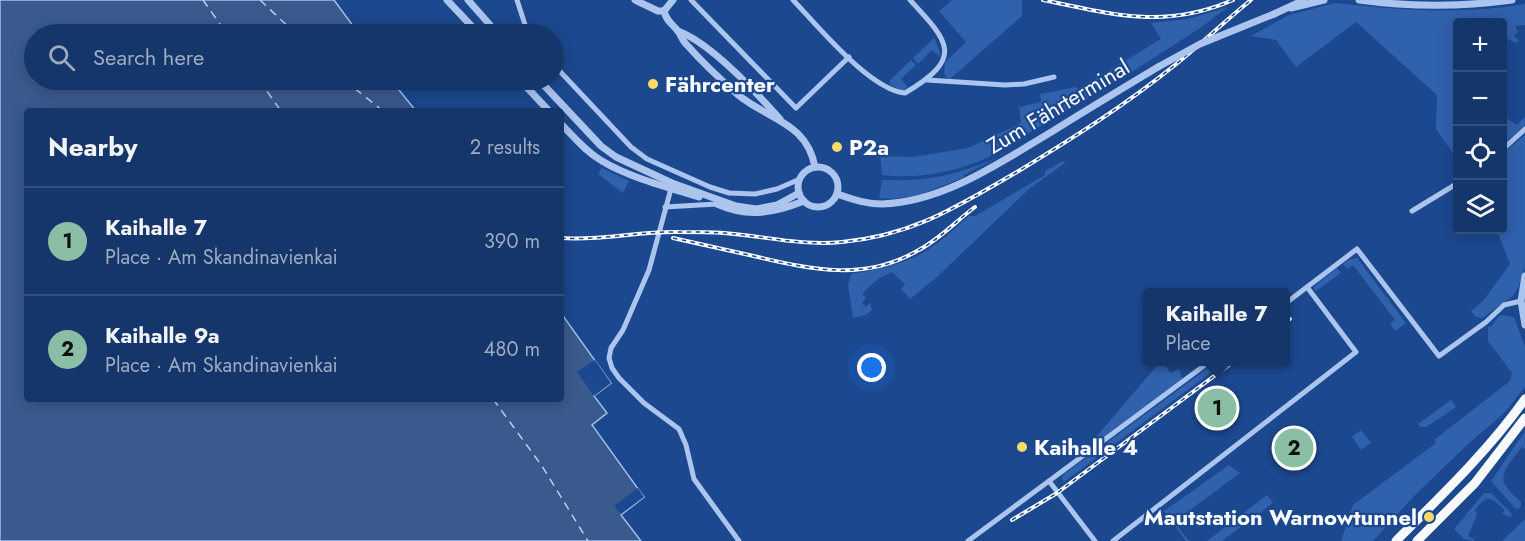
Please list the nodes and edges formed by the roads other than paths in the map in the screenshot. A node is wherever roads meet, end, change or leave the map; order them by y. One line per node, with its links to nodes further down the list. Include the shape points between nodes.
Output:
1 (447, 0): 15 (street)
2 (468, 0): 16 (street)
3 (517, 0): 17 (street)
4 (635, 0): 14 (street)
5 (673, 0): 14 (street)
6 (691, 0): 19 (street, via 796,108)
7 (793, 0): 19 (street)
8 (910, 0): 22 (street, via 944,42 942,63)
9 (1304, 0): 13 (street, Zum Fährterminal)
10 (1324, 0): 13 (street, Zum Fährterminal)
11 (1359, 0): 12 (street, via 1436,6)
12 (1512, 0)
13 (1291, 8): 35 (street, Zum Fährterminal, bridge, via 1200,44 996,164 951,186 893,203 860,202)
14 (664, 11): 18 (street)
15 (470, 24)
16 (489, 24)
17 (525, 24)
18 (678, 30): 26 (street, via 713,52); 26 (street, via 685,44 737,95)
19 (849, 57): 22 (street, via 865,73 895,92 905,93)
20 (564, 76): 31 (street, via 631,147 647,159 710,187 729,193 755,194)
21 (1054, 76): 22 (street, via 1005,85)
22 (927, 80)
23 (529, 90): 25 (street)
24 (548, 90): 32 (street, via 601,146)
25 (546, 108)
26 (784, 123): 30 (street, via 808,144)
27 (564, 127): 32 (street, via 604,162)
28 (1525, 129): 29 (street)
29 (1507, 146)
30 (815, 167): 31 (street); 35 (street, via 825,168 836,176)
31 (800, 179): 34 (street)
32 (672, 186): 34 (street, via 756,209 777,205); 37 (street); 38 (street)
33 (1453, 186): 39 (street)
34 (799, 193): 36 (street)
35 (837, 194): 36 (street, via 829,204 820,207)
36 (804, 201): 37 (street, via 760,214 738,212)
37 (717, 204): 38 (street)
38 (665, 207): 49 (street, via 649,270 609,358 619,378 679,429 694,479)
39 (1412, 211)
40 (1525, 276): 43 (street)
41 (1307, 287): 42 (street); 43 (street, via 1357,249 1439,356 1504,305); 52 (street, via 1356,352)
42 (1290, 300)
43 (1521, 301): 44 (street)
44 (1525, 326)
45 (1204, 366): 48 (street)
46 (1525, 399): 53 (highway, via 1464,471)
47 (1525, 418): 54 (highway, via 1480,477)
48 (1049, 481): 50 (street); 51 (street)
49 (739, 541)
50 (968, 541)
51 (1095, 541)
52 (1113, 541)
53 (1396, 541)
54 (1417, 541)

